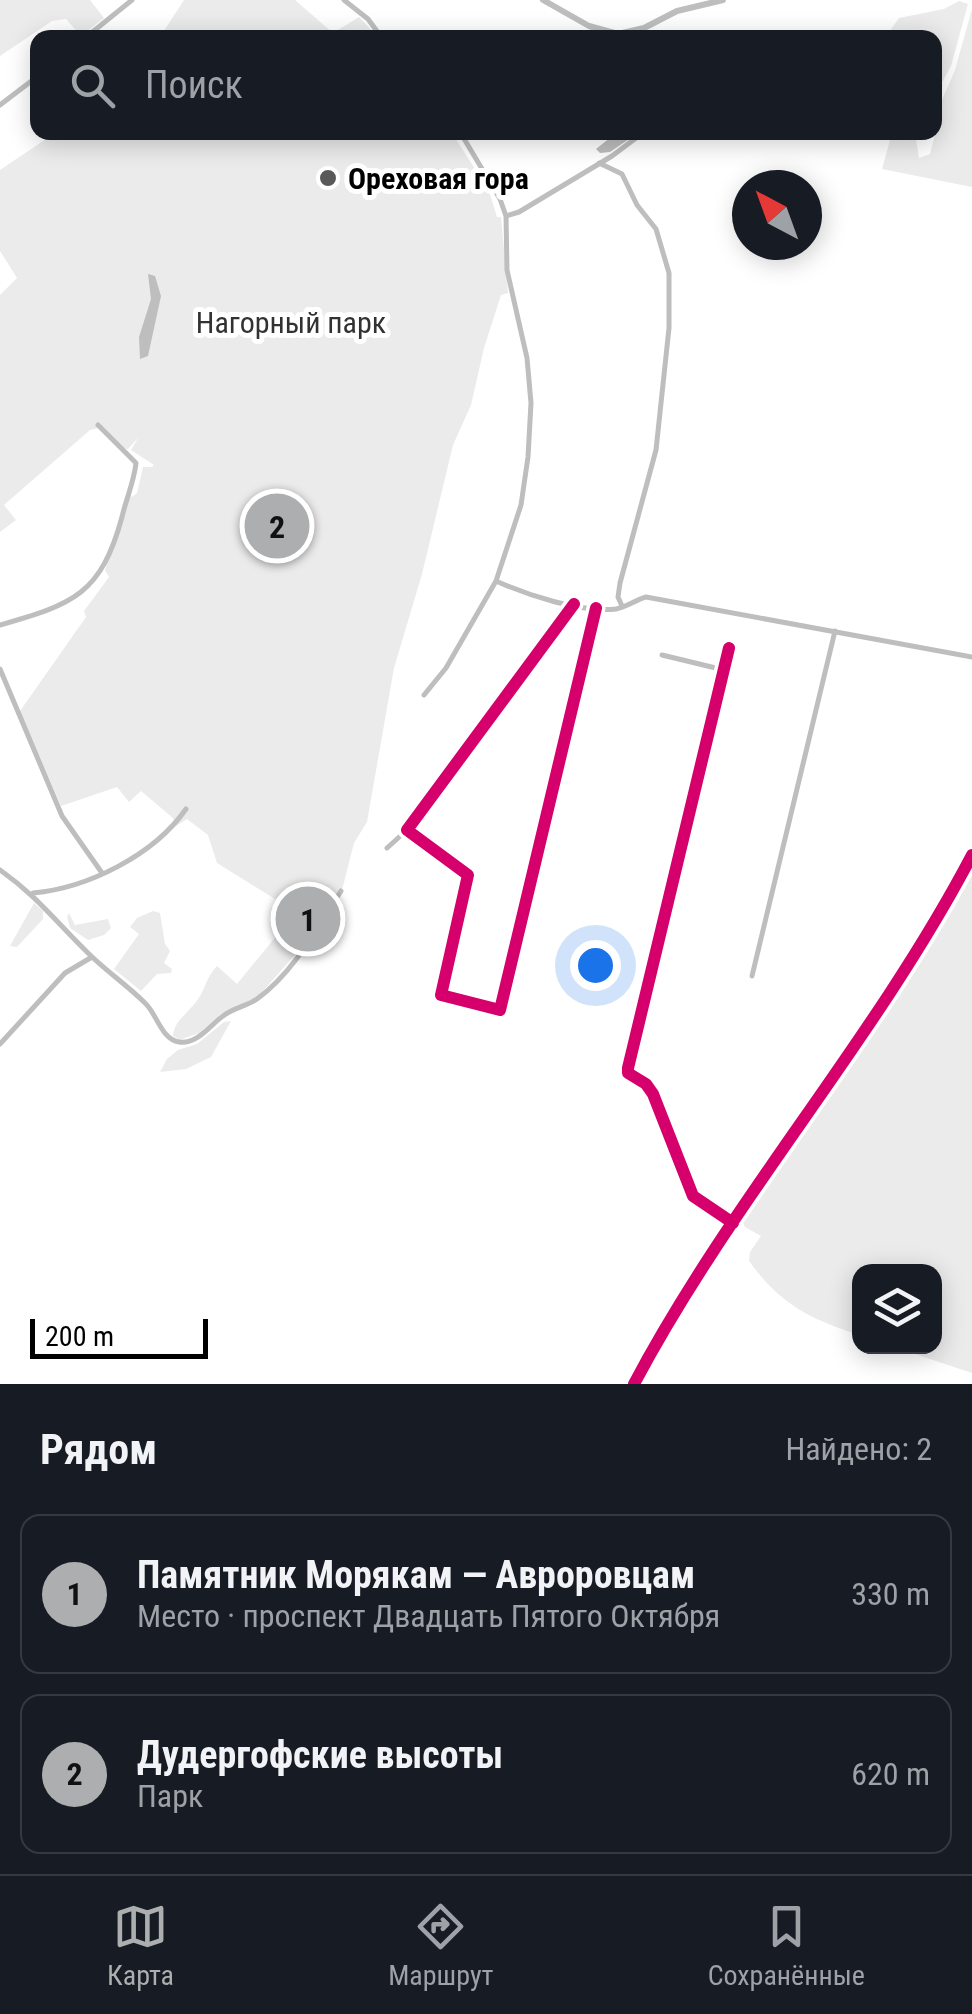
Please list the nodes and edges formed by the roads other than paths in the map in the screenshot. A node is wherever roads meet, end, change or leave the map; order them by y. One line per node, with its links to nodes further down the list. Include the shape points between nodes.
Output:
1 (132, 0): 5 (street)
2 (344, 0): 6 (street)
3 (543, 0): 7 (street)
4 (723, 0): 8 (street)
5 (95, 30)
6 (376, 30)
7 (604, 30)
8 (635, 30)
9 (30, 82): 10 (street)
10 (0, 105)
11 (465, 140): 14 (street)
12 (632, 140): 13 (street)
13 (598, 163): 14 (street); 19 (street, via 622,174 656,229 668,273 670,328 656,450 620,583)
14 (506, 216): 16 (street, via 508,270 531,404 521,505)
15 (98, 425): 20 (street, via 136,463 109,558 77,596)
16 (496, 581): 17 (street); 27 (street)
17 (574, 604): 18 (street); 29 (street)
18 (596, 608): 19 (street); 29 (street, via 500,1010 441,995 468,875)
19 (622, 608): 21 (street, via 646,597)
20 (0, 625)
21 (835, 631): 24 (street); 37 (street)
22 (728, 648): 26 (street)
23 (662, 655): 26 (street)
24 (972, 657)
25 (0, 668): 33 (street, via 62,816)
26 (724, 670): 39 (street, via 628,1073 654,1094 693,1196)
27 (424, 695)
28 (186, 809): 33 (street, via 145,849)
29 (407, 830): 30 (street)
30 (387, 848)
31 (972, 855): 39 (street, via 924,940)
32 (0, 870): 35 (street)
33 (102, 873): 35 (street, via 64,890)
34 (341, 891): 36 (street, via 256,1000 190,1042 173,1041 150,1007)
35 (33, 893): 36 (street)
36 (92, 957): 38 (street, via 66,973)
37 (752, 976)
38 (0, 1044)
39 (734, 1223): 40 (street)
40 (634, 1384)

